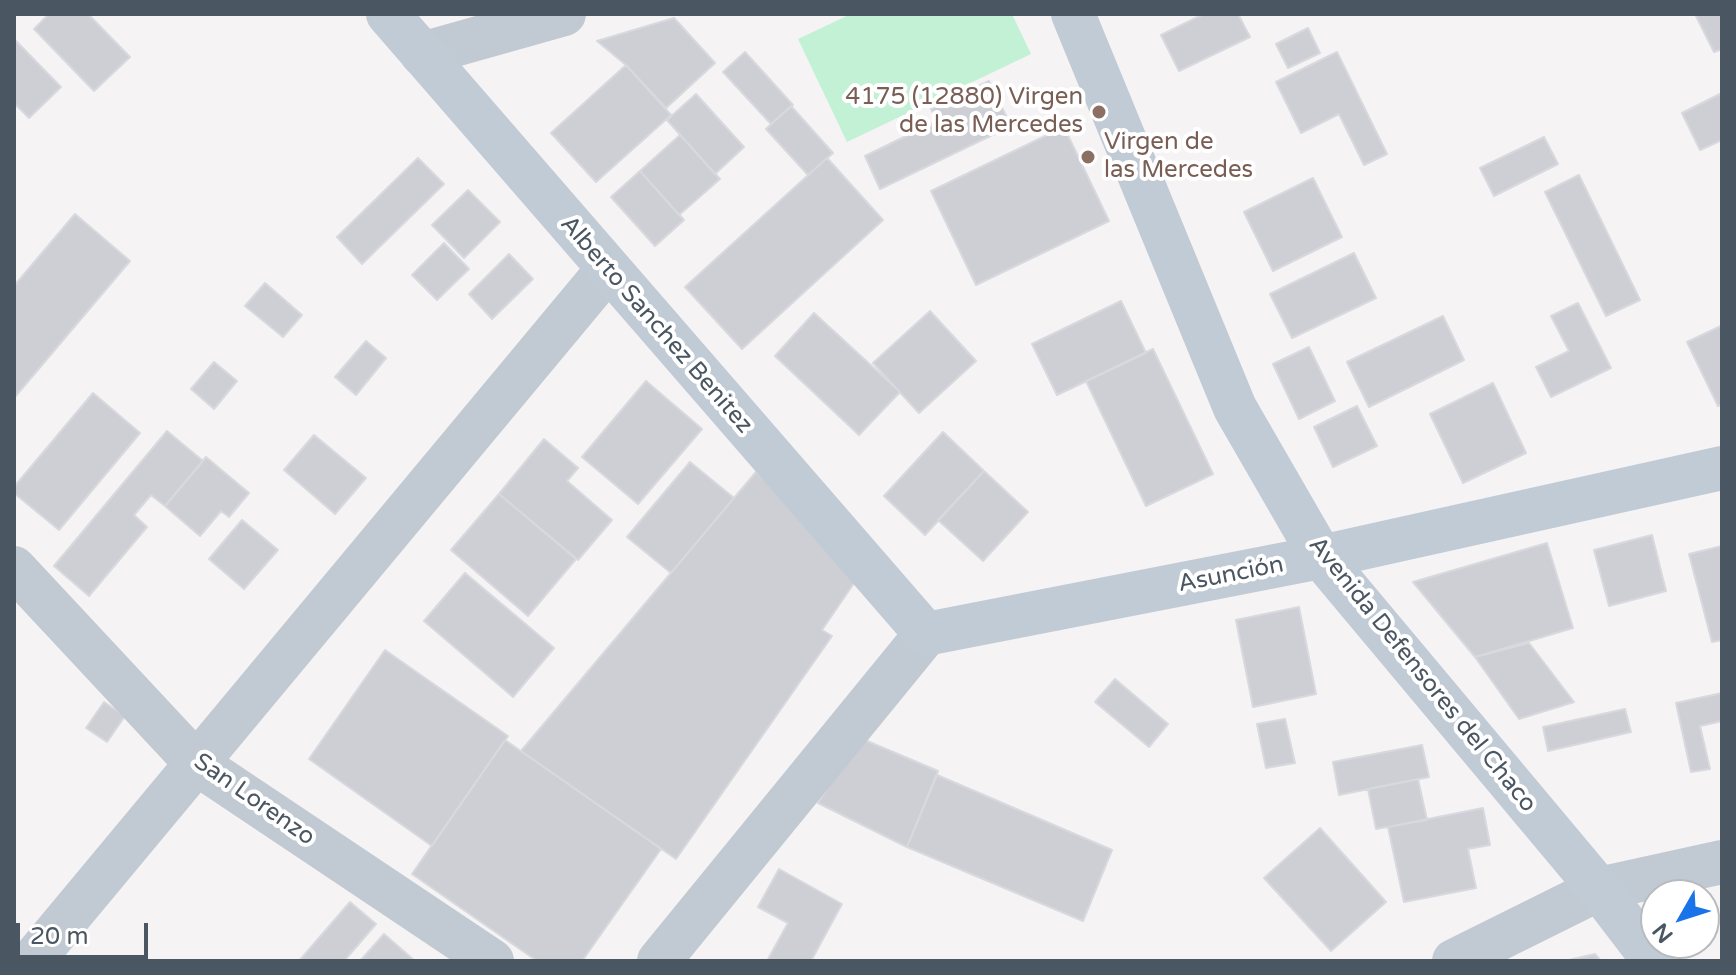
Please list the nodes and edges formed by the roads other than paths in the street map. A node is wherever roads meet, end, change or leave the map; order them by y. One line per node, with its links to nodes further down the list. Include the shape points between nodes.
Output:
1 (388, 14): 4 (street, Alberto Sanchez Benitez)
2 (564, 14): 4 (street)
3 (1073, 14): 7 (street, Avenida Defensores del Chaco, via 1235,408)
4 (422, 54): 5 (street, Alberto Sanchez Benitez)
5 (608, 269): 9 (street, Alberto Sanchez Benitez); 10 (street)
6 (1722, 468): 7 (street, Asunción)
7 (1321, 557): 9 (street, Asunción); 12 (street, Avenida Defensores del Chaco)
8 (14, 568): 10 (street, San Lorenzo)
9 (926, 634): 15 (street)
10 (196, 763): 13 (street); 14 (street, San Lorenzo)
11 (1722, 862): 12 (street)
12 (1599, 889): 16 (street); 17 (street, Avenida Defensores del Chaco)
13 (32, 961)
14 (492, 961)
15 (659, 961)
16 (1454, 961)
17 (1654, 961)

